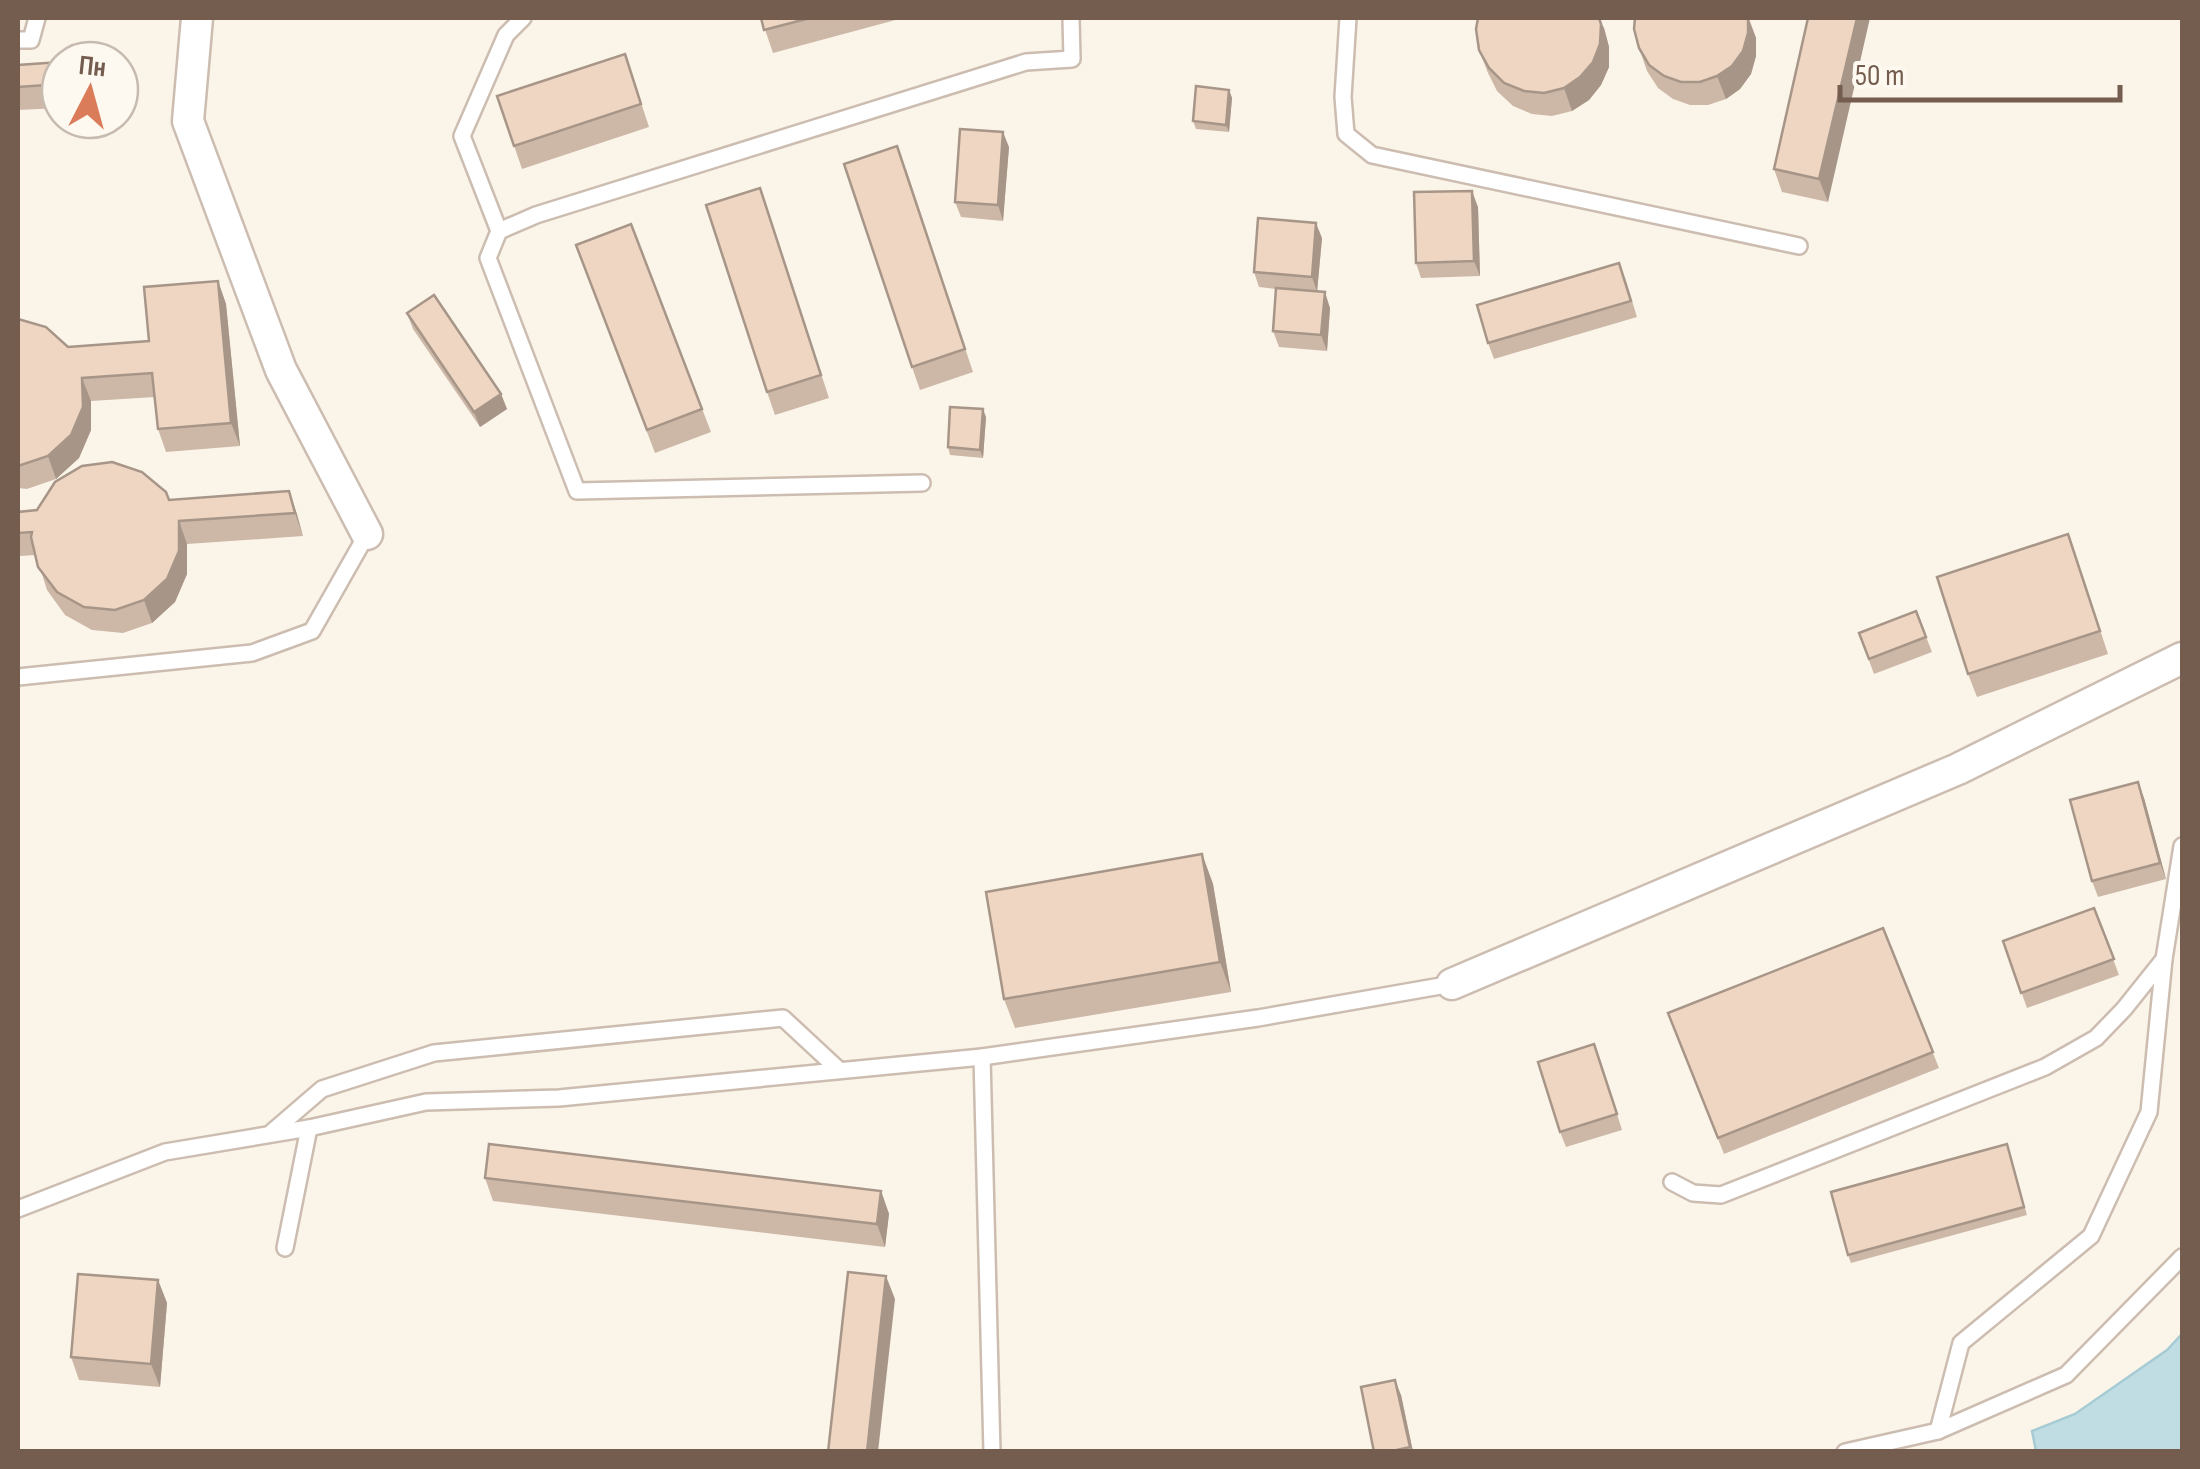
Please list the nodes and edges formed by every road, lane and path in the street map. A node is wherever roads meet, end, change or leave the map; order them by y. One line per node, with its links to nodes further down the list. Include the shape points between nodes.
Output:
1 (37, 18): 6 (lane, via 32,40)
2 (197, 18): 10 (street, via 188,121 281,370)
3 (523, 18): 7 (lane, via 506,35 462,136)
4 (1070, 18): 7 (lane, via 1072,59 1026,62)
5 (1348, 18): 8 (lane, via 1346,134 1372,155)
6 (18, 40)
7 (499, 231): 9 (lane, via 488,258 577,490)
8 (1799, 246)
9 (922, 483)
10 (367, 534): 12 (lane, via 312,632 252,652)
11 (2182, 658): 15 (street, via 1958,769)
12 (18, 676)
13 (2182, 846): 14 (lane)
14 (2164, 959): 20 (lane, via 2096,1038 2045,1067 1720,1196); 24 (lane, via 2149,1112 2090,1236 1961,1343)
15 (1452, 984): 16 (lane)
16 (982, 1057): 17 (lane); 25 (lane)
17 (838, 1070): 18 (lane, via 558,1098 426,1102); 19 (lane, via 783,1018 434,1053 322,1089)
18 (309, 1128): 19 (lane); 22 (lane)
19 (268, 1134): 21 (lane, via 165,1152)
20 (1672, 1182)
21 (18, 1210)
22 (285, 1248)
23 (2182, 1257): 24 (lane, via 2066,1376)
24 (1938, 1431): 26 (lane)
25 (992, 1452)
26 (1845, 1452)

